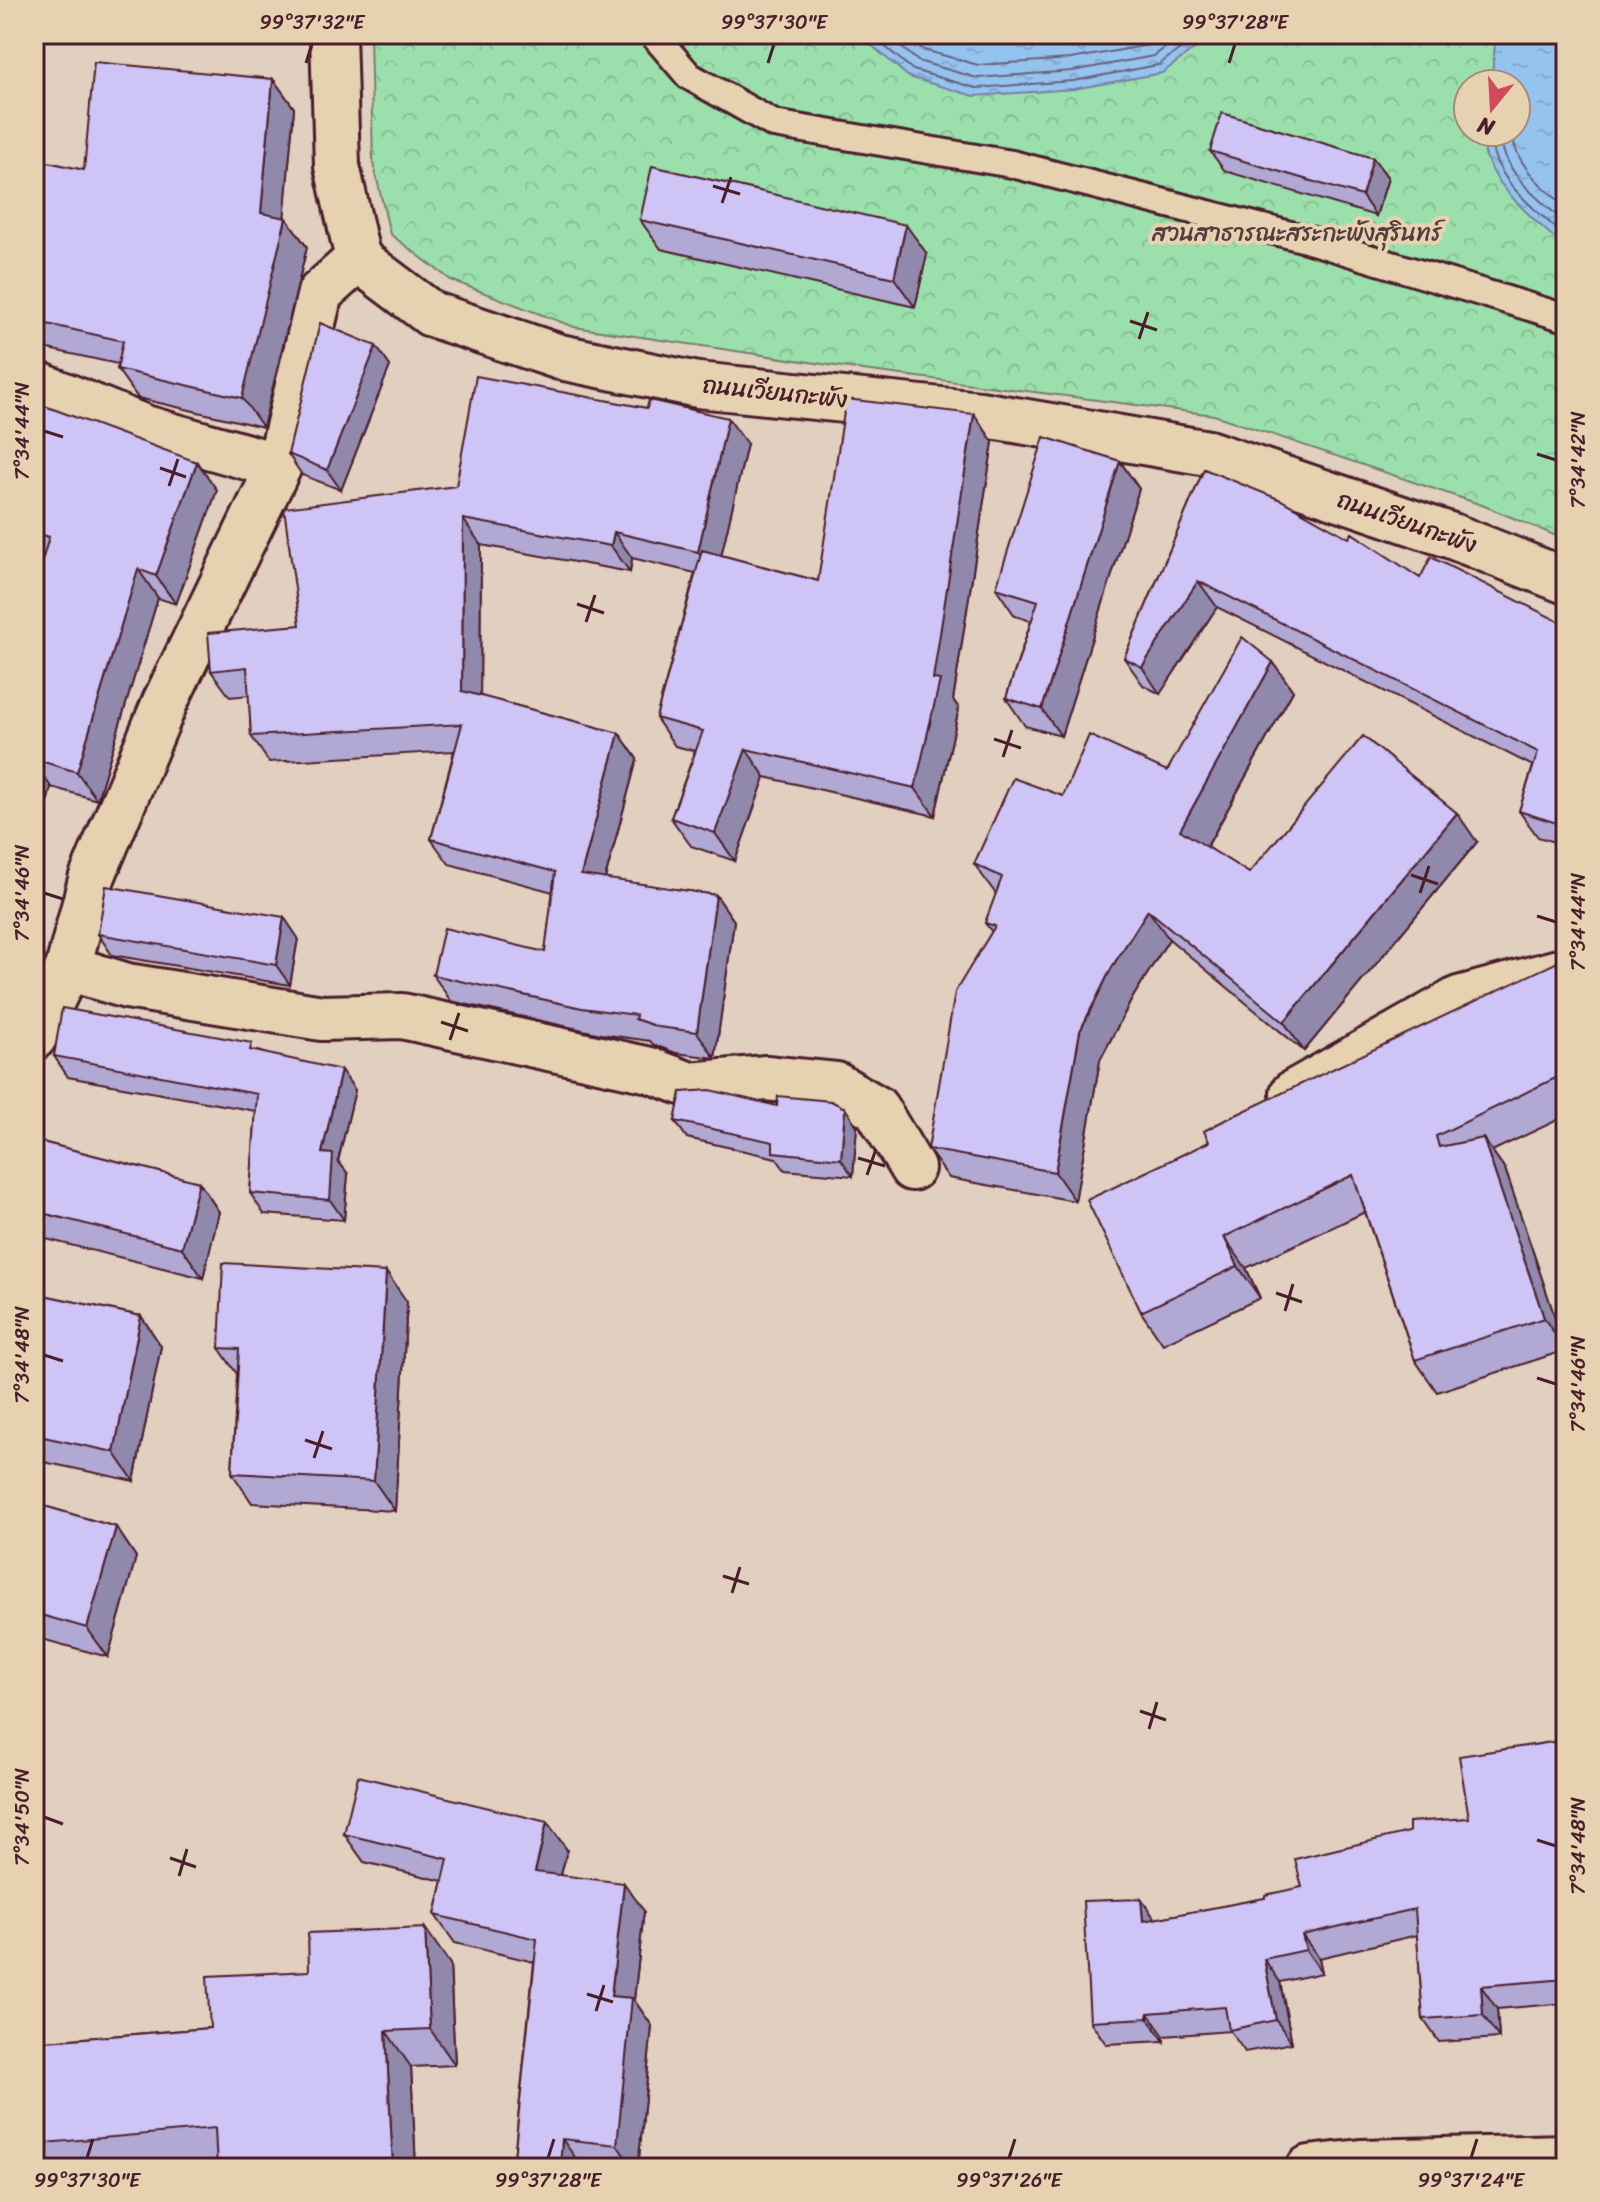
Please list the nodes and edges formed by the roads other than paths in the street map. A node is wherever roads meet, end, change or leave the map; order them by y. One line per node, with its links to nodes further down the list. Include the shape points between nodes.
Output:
1 (333, 34): 3 (street, via 337,166)
2 (653, 34): 4 (lane, via 689,76 774,124 1012,164 1306,239)
3 (358, 259): 6 (street, via 320,293); 7 (street, ถนนเวียนกะพัง, via 431,314 560,357 698,385 980,414 1208,453)
4 (1566, 318)
5 (34, 383): 6 (street, via 145,428)
6 (279, 466): 8 (street, via 165,702 91,880)
7 (1566, 581)
8 (68, 968): 10 (street); 12 (street, via 127,986 322,1018 402,1016 650,1070 690,1085 766,1078 836,1085 876,1108)
9 (1566, 970): 11 (street, via 1459,999)
10 (34, 1037)
11 (1263, 1112)
12 (912, 1168)
13 (1566, 2157): 14 (street)
14 (1361, 2165): 15 (street)
15 (1309, 2168)

